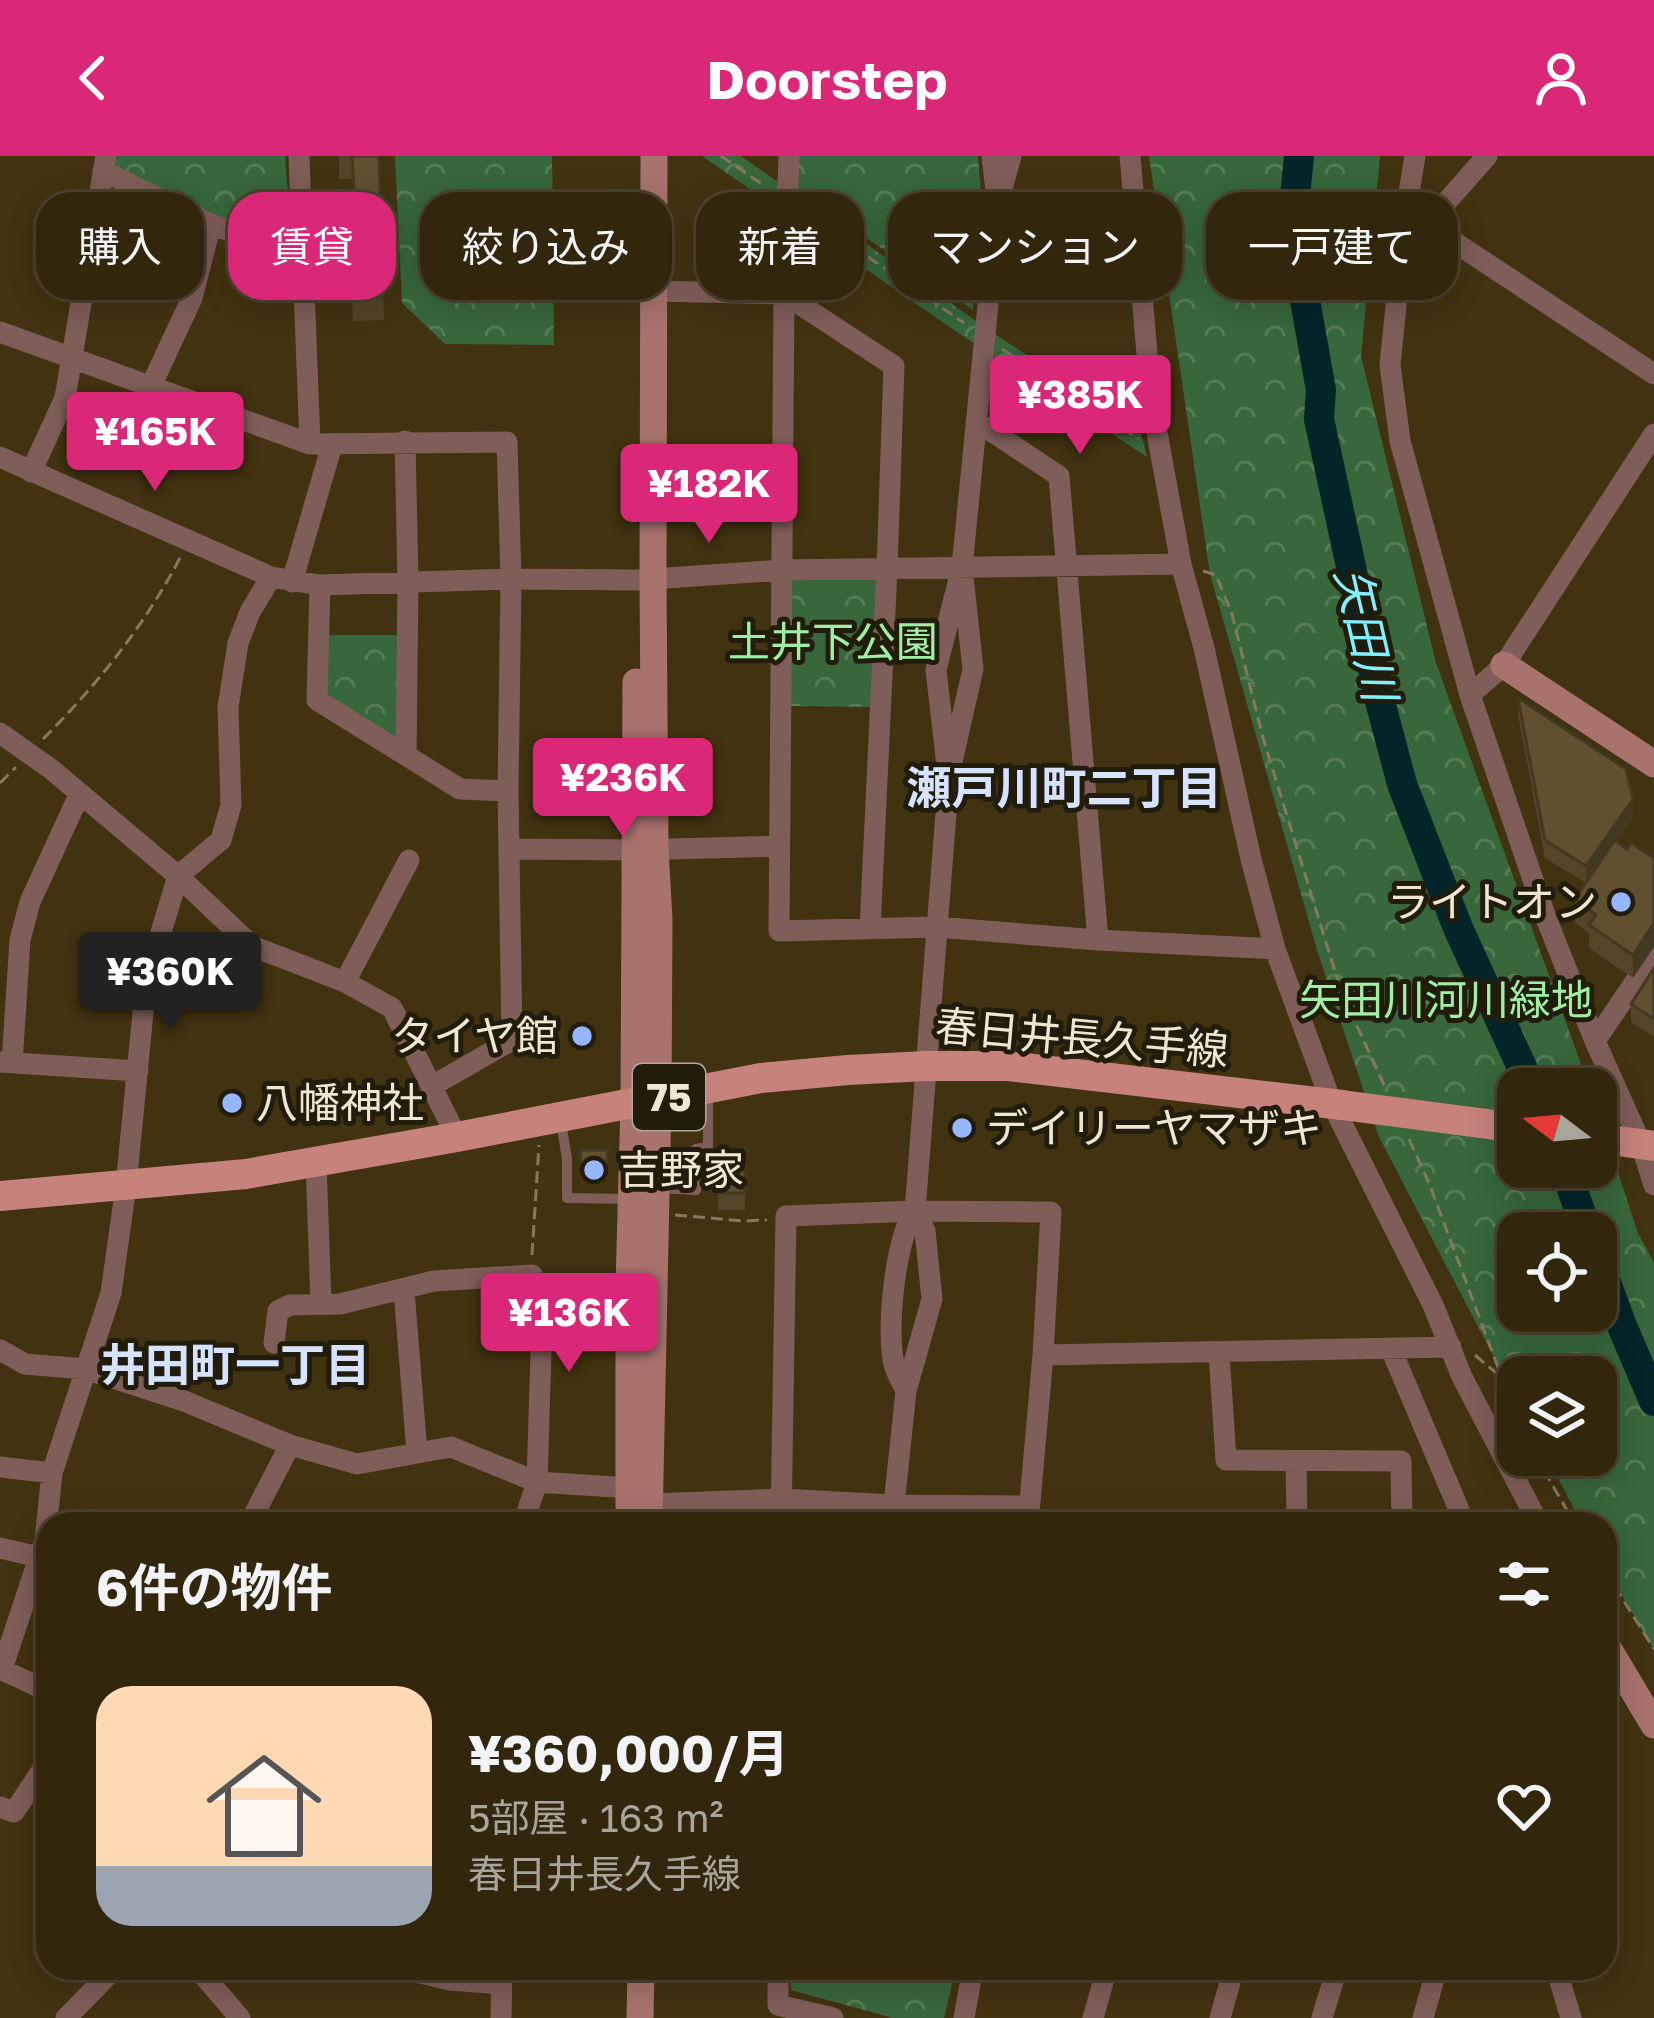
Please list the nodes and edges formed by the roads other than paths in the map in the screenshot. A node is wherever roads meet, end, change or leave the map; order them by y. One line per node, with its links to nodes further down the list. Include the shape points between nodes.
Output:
1 (299, 156): 11 (street)
2 (636, 156): 43 (main road)
3 (654, 156): 12 (main road)
4 (790, 156): 13 (street)
5 (992, 156): 14 (street)
6 (1011, 156): 15 (street)
7 (1130, 156): 38 (street, via 1151,400)
8 (1415, 156): 16 (street)
9 (1487, 156): 17 (street)
10 (105, 163): 18 (street); 28 (street)
11 (300, 192)
12 (654, 192)
13 (788, 192)
14 (996, 192)
15 (1001, 192)
16 (1409, 192)
17 (1455, 192)
18 (211, 224): 19 (street); 30 (street, via 192,298)
19 (228, 231)
20 (1458, 244): 29 (street)
21 (307, 300): 34 (street)
22 (654, 300): 43 (main road)
23 (784, 300): 41 (street)
24 (792, 300): 40 (street, via 894,366)
25 (988, 300): 31 (street)
26 (1397, 300): 48 (street, via 1390,365 1400,440)
27 (0, 332): 28 (street)
28 (74, 358): 30 (street); 36 (street)
29 (1654, 374)
30 (151, 386): 34 (street)
31 (976, 421): 37 (street, via 1059,476); 39 (street)
32 (1654, 434): 47 (street)
33 (406, 441): 34 (street); 42 (street, via 507,442); 45 (street)
34 (321, 444): 44 (street)
35 (0, 457): 36 (street)
36 (32, 472): 44 (street)
37 (1066, 564): 38 (street); 39 (street); 63 (street)
38 (1181, 564): 65 (street)
39 (962, 567): 40 (street); 52 (street, via 973,669); 52 (street, via 935,670)
40 (887, 569): 41 (street); 61 (street)
41 (783, 570): 43 (street); 55 (street)
42 (511, 579): 43 (street); 45 (street); 53 (street)
43 (645, 579): 57 (main road)
44 (282, 580): 46 (street); 59 (street, via 250,611 238,643 228,707 231,805 221,840)
45 (408, 581): 46 (street); 50 (street)
46 (320, 585): 50 (street, via 317,700)
47 (1504, 664): 48 (street); 51 (main road)
48 (1470, 695): 69 (street)
49 (0, 733): 54 (street)
50 (406, 755): 53 (street, via 460,789)
51 (1654, 764)
52 (949, 776): 60 (street)
53 (508, 791): 56 (street)
54 (80, 793): 59 (street); 62 (street)
55 (779, 846): 57 (street); 61 (street, via 779,931)
56 (511, 849): 57 (street); 73 (street, via 512,1040)
57 (645, 850): 75 (main road)
58 (409, 860): 68 (street)
59 (178, 876): 64 (street); 67 (street)
60 (936, 927): 61 (street); 63 (street); 71 (street)
61 (870, 929)
62 (10, 939): 70 (street)
63 (1097, 940): 65 (street)
64 (252, 946): 67 (street, via 241,984); 68 (street)
65 (1275, 949): 76 (street)
66 (1654, 954): 69 (street)
67 (146, 982): 72 (street)
68 (345, 982): 73 (street, via 392,1007)
69 (1595, 1041): 80 (street)
70 (6, 1063): 72 (street)
71 (926, 1066): 74 (main road, 春日井長久手線 / 75); 76 (main road, 春日井長久手線 / 75, via 1008,1066); 86 (street)
72 (138, 1071): 83 (street)
73 (432, 1086): 79 (street)
74 (708, 1089): 75 (main road, 春日井長久手線 / 75); 85 (lane, via 708,1147 696,1148 696,1190)
75 (646, 1101): 77 (main road, 春日井長久手線 / 75); 85 (main road)
76 (1337, 1104): 78 (main road, 春日井長久手線 / 75, bridge); 90 (street)
77 (551, 1118): 79 (main road, 春日井長久手線 / 75); 85 (lane, via 567,1160 567,1198)
78 (1497, 1125)
79 (457, 1137): 81 (main road, 春日井長久手線 / 75)
80 (1629, 1143): 82 (street)
81 (316, 1162): 83 (main road, 春日井長久手線 / 75); 88 (street)
82 (1654, 1185)
83 (126, 1186): 84 (main road, 春日井長久手線 / 75); 95 (street, via 111,1294)
84 (0, 1196)
85 (648, 1201): 104 (main road, via 628,1285)
86 (915, 1211): 94 (street, via 1051,1212); 96 (street, via 925,1231 932,1299); 96 (street, via 892,1294 894,1363); 103 (street, via 786,1216)
87 (404, 1290): 88 (street); 98 (street); 102 (street, via 532,1275 542,1318)
88 (321, 1303): 89 (street, via 278,1311)
89 (274, 1343)
90 (1450, 1346): 91 (street); 115 (street)
91 (1391, 1349): 93 (street); 114 (street)
92 (0, 1350): 95 (street, via 25,1364)
93 (1219, 1353): 94 (street); 99 (street, via 1226,1460)
94 (1043, 1355): 111 (street)
95 (85, 1369): 97 (street); 101 (street)
96 (906, 1391): 110 (street)
97 (290, 1445): 98 (street, via 357,1464); 106 (street)
98 (417, 1453): 102 (street, via 451,1447)
99 (1296, 1461): 112 (street); 113 (street, via 1402,1461)
100 (0, 1467): 101 (street)
101 (52, 1472): 105 (street)
102 (537, 1482): 104 (street); 107 (street)
103 (782, 1499): 104 (street); 108 (street); 109 (street)
104 (639, 1510)
105 (48, 1512)
106 (255, 1512)
107 (527, 1512)
108 (782, 1512)
109 (877, 1512)
110 (892, 1512)
111 (1029, 1512)
112 (1297, 1512)
113 (1402, 1512)
114 (1461, 1512)
115 (1533, 1512)
116 (36, 1546): 117 (street)
117 (0, 1548)
118 (36, 1569): 120 (street)
119 (1617, 1663): 122 (main road)
120 (1, 1669): 121 (street)
121 (36, 1685)
122 (1654, 1725)
123 (36, 1779): 124 (street, via 14,1812)
124 (0, 1807)
125 (102, 1980): 137 (street)
126 (207, 1980): 138 (street)
127 (502, 1980): 139 (street)
128 (623, 1980): 140 (main road)
129 (641, 1980): 141 (main road)
130 (778, 1980): 142 (street, via 778,2005)
131 (972, 1980): 143 (street)
132 (1104, 1980): 144 (street)
133 (1231, 1980): 145 (street)
134 (1333, 1980): 146 (street)
135 (1434, 1980): 147 (street)
136 (1560, 1980): 148 (street)
137 (66, 2018)
138 (240, 2018)
139 (501, 2018)
140 (622, 2018)
141 (640, 2018)
142 (833, 2018)
143 (964, 2018)
144 (1093, 2018)
145 (1220, 2018)
146 (1322, 2018)
147 (1423, 2018)
148 (1571, 2018)

